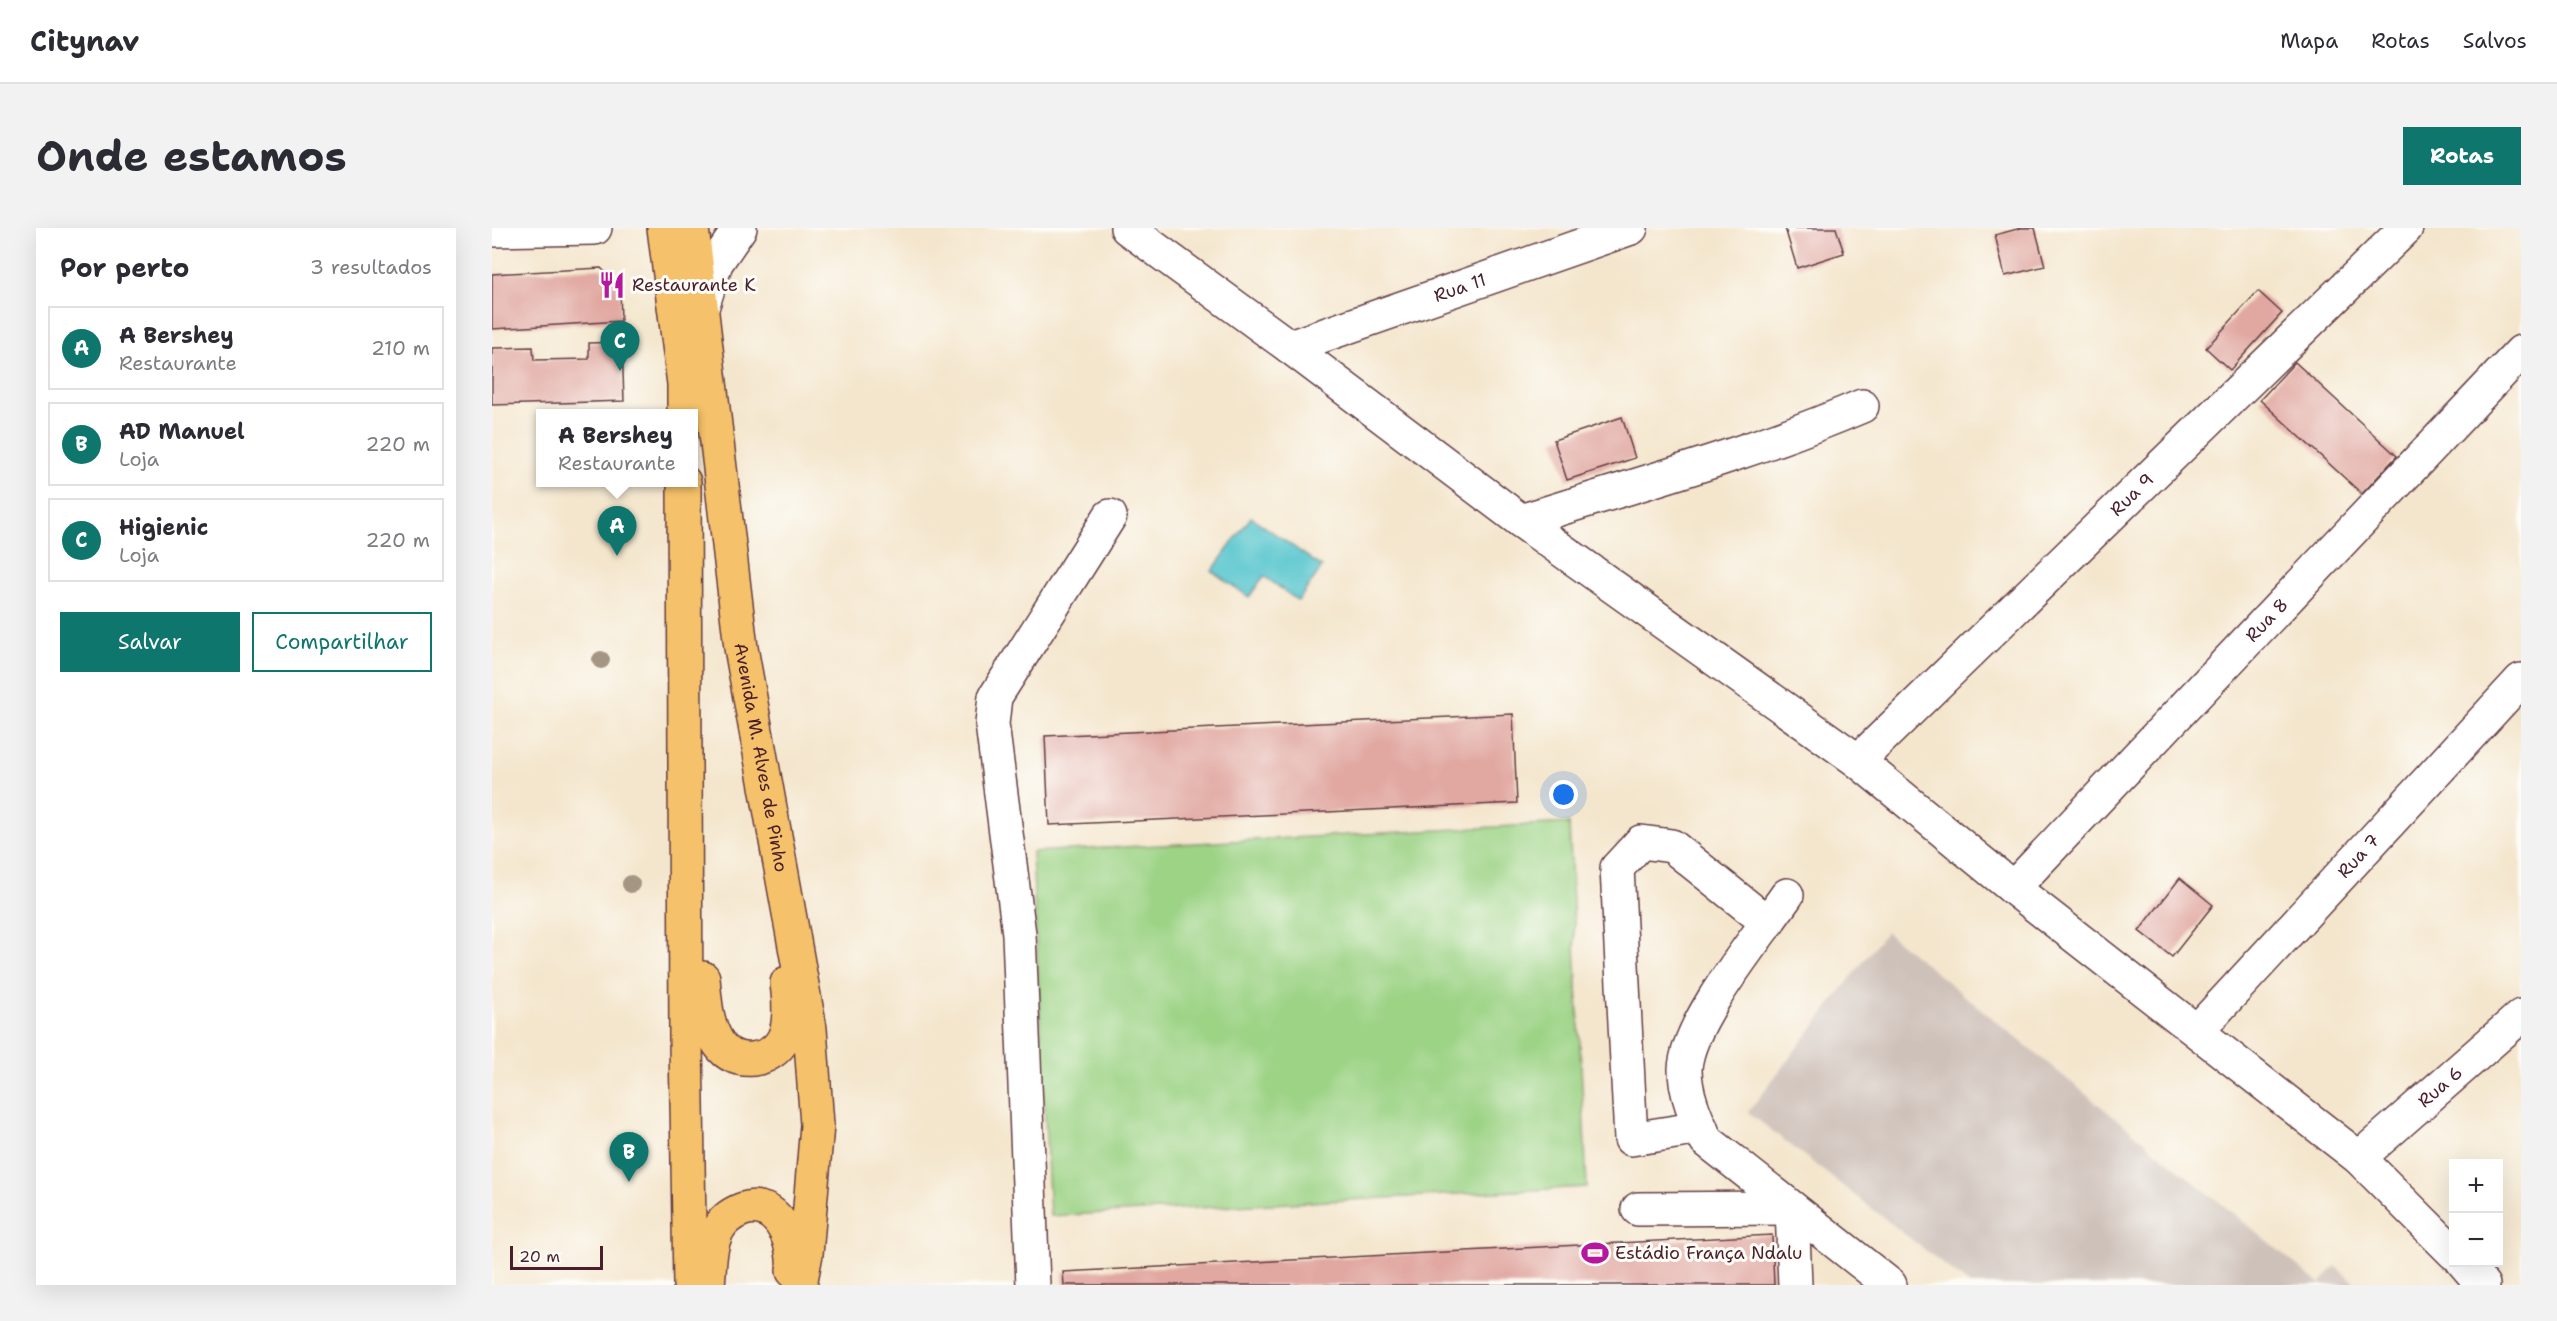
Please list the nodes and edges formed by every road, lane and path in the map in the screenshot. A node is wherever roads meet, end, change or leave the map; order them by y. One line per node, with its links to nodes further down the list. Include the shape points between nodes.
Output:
1 (595, 228): 8 (street)
2 (664, 228): 13 (main road)
3 (692, 228): 9 (main road, Avenida M. Alves de Pinho)
4 (740, 228): 9 (street, via 716,263)
5 (1127, 228): 10 (street)
6 (1631, 228): 10 (street, Rua 11)
7 (2406, 228): 18 (street, Rua 9)
8 (492, 231)
9 (702, 308): 20 (main road, Avenida M. Alves de Pinho, via 741,648)
10 (1290, 347): 16 (street)
11 (2521, 352): 21 (street, Rua 8)
12 (1862, 406): 16 (street, via 1740,453)
13 (684, 409)
14 (684, 487): 19 (main road)
15 (1110, 516): 36 (street, via 996,697 992,723 1019,934)
16 (1521, 521): 18 (street)
17 (2521, 680): 25 (street, Rua 7)
18 (1858, 761): 21 (street)
19 (686, 794): 20 (main road, via 705,1008 720,1046 734,1056 751,1060 770,1054 784,1038 789,1014); 32 (main road)
20 (767, 799): 35 (main road, Avenida M. Alves de Pinho, via 810,1029 817,1125)
21 (2013, 888): 25 (street)
22 (1787, 895): 23 (street)
23 (1768, 923): 26 (street, via 1694,1033 1685,1069 1692,1111); 26 (street, via 1672,846 1641,842 1617,867 1631,1139)
24 (2521, 1016): 27 (street, Rua 6)
25 (2197, 1031): 27 (street)
26 (1701, 1128): 28 (street, via 1706,1140)
27 (2359, 1158): 30 (street)
28 (1792, 1208): 29 (street); 37 (street); 38 (street)
29 (1638, 1209)
30 (2449, 1248)
31 (2467, 1267): 39 (street)
32 (690, 1285)
33 (708, 1285): 34 (main road, via 711,1248 718,1229 731,1214 748,1208 765,1209 787,1230 794,1261)
34 (792, 1285)
35 (800, 1285)
36 (1033, 1285)
37 (1795, 1285)
38 (1890, 1285)
39 (2483, 1285)

